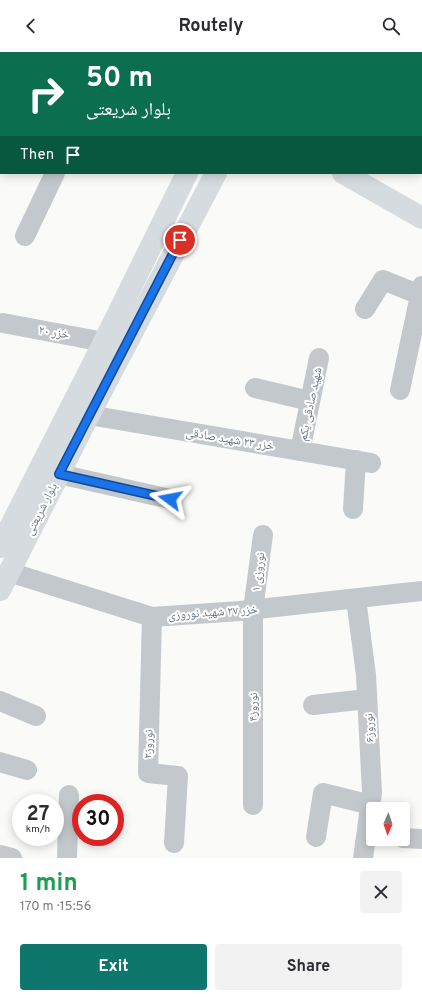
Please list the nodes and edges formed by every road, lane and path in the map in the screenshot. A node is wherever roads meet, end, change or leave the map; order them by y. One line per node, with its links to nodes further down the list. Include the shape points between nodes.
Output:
1 (55, 174): 6 (street)
2 (187, 174): 10 (main road, بلوار شریعتی)
3 (215, 174): 15 (main road, بلوار شریعتی)
4 (345, 174): 5 (main road)
5 (422, 218)
6 (25, 236)
7 (421, 290): 8 (street, via 383,280); 13 (street)
8 (365, 309)
9 (3, 323): 10 (street, خزر ۲۰)
10 (104, 342): 15 (main road, بلوار شریعتی)
11 (319, 358): 14 (street, شهید صادقی یکم)
12 (255, 388): 14 (street)
13 (400, 390)
14 (310, 401): 16 (street, شهید صادقی یکم)
15 (80, 410): 16 (street, خزر ۲۳ شهید صادقی); 17 (main road, بلوار شریعتی); 21 (main road, بلوار شریعتی)
16 (300, 451): 19 (street, خزر ۲۳ شهید صادقی, via 364,461)
17 (59, 474): 18 (street); 22 (main road, بلوار شریعتی)
18 (170, 499)
19 (353, 509)
20 (263, 535): 25 (street, نوروزی ۱)
21 (3, 536)
22 (5, 581): 26 (street, خزر ۲۷ شهید نوروزی)
23 (422, 591): 24 (street, خزر ۲۷ شهید نوروزی)
24 (356, 599): 25 (street, خزر ۲۷ شهید نوروزی); 27 (street, نوروز۶)
25 (253, 610): 26 (street, خزر ۲۷ شهید نوروزی); 36 (street, نوروز۴)
26 (152, 617): 40 (street, نوروز۲, via 148,773 178,776)
27 (367, 699): 29 (street); 34 (street, نوروز۶)
28 (0, 701): 30 (street)
29 (313, 705)
30 (36, 716)
31 (0, 762): 32 (street)
32 (27, 770)
33 (69, 795): 44 (street)
34 (370, 802)
35 (366, 804): 37 (street, via 323,793)
36 (252, 805)
37 (316, 837)
38 (410, 838): 39 (street)
39 (422, 838)
40 (174, 843)
41 (367, 846): 45 (street, نوروز۶)
42 (0, 855): 43 (street)
43 (12, 858)
44 (67, 858)
45 (363, 858)

